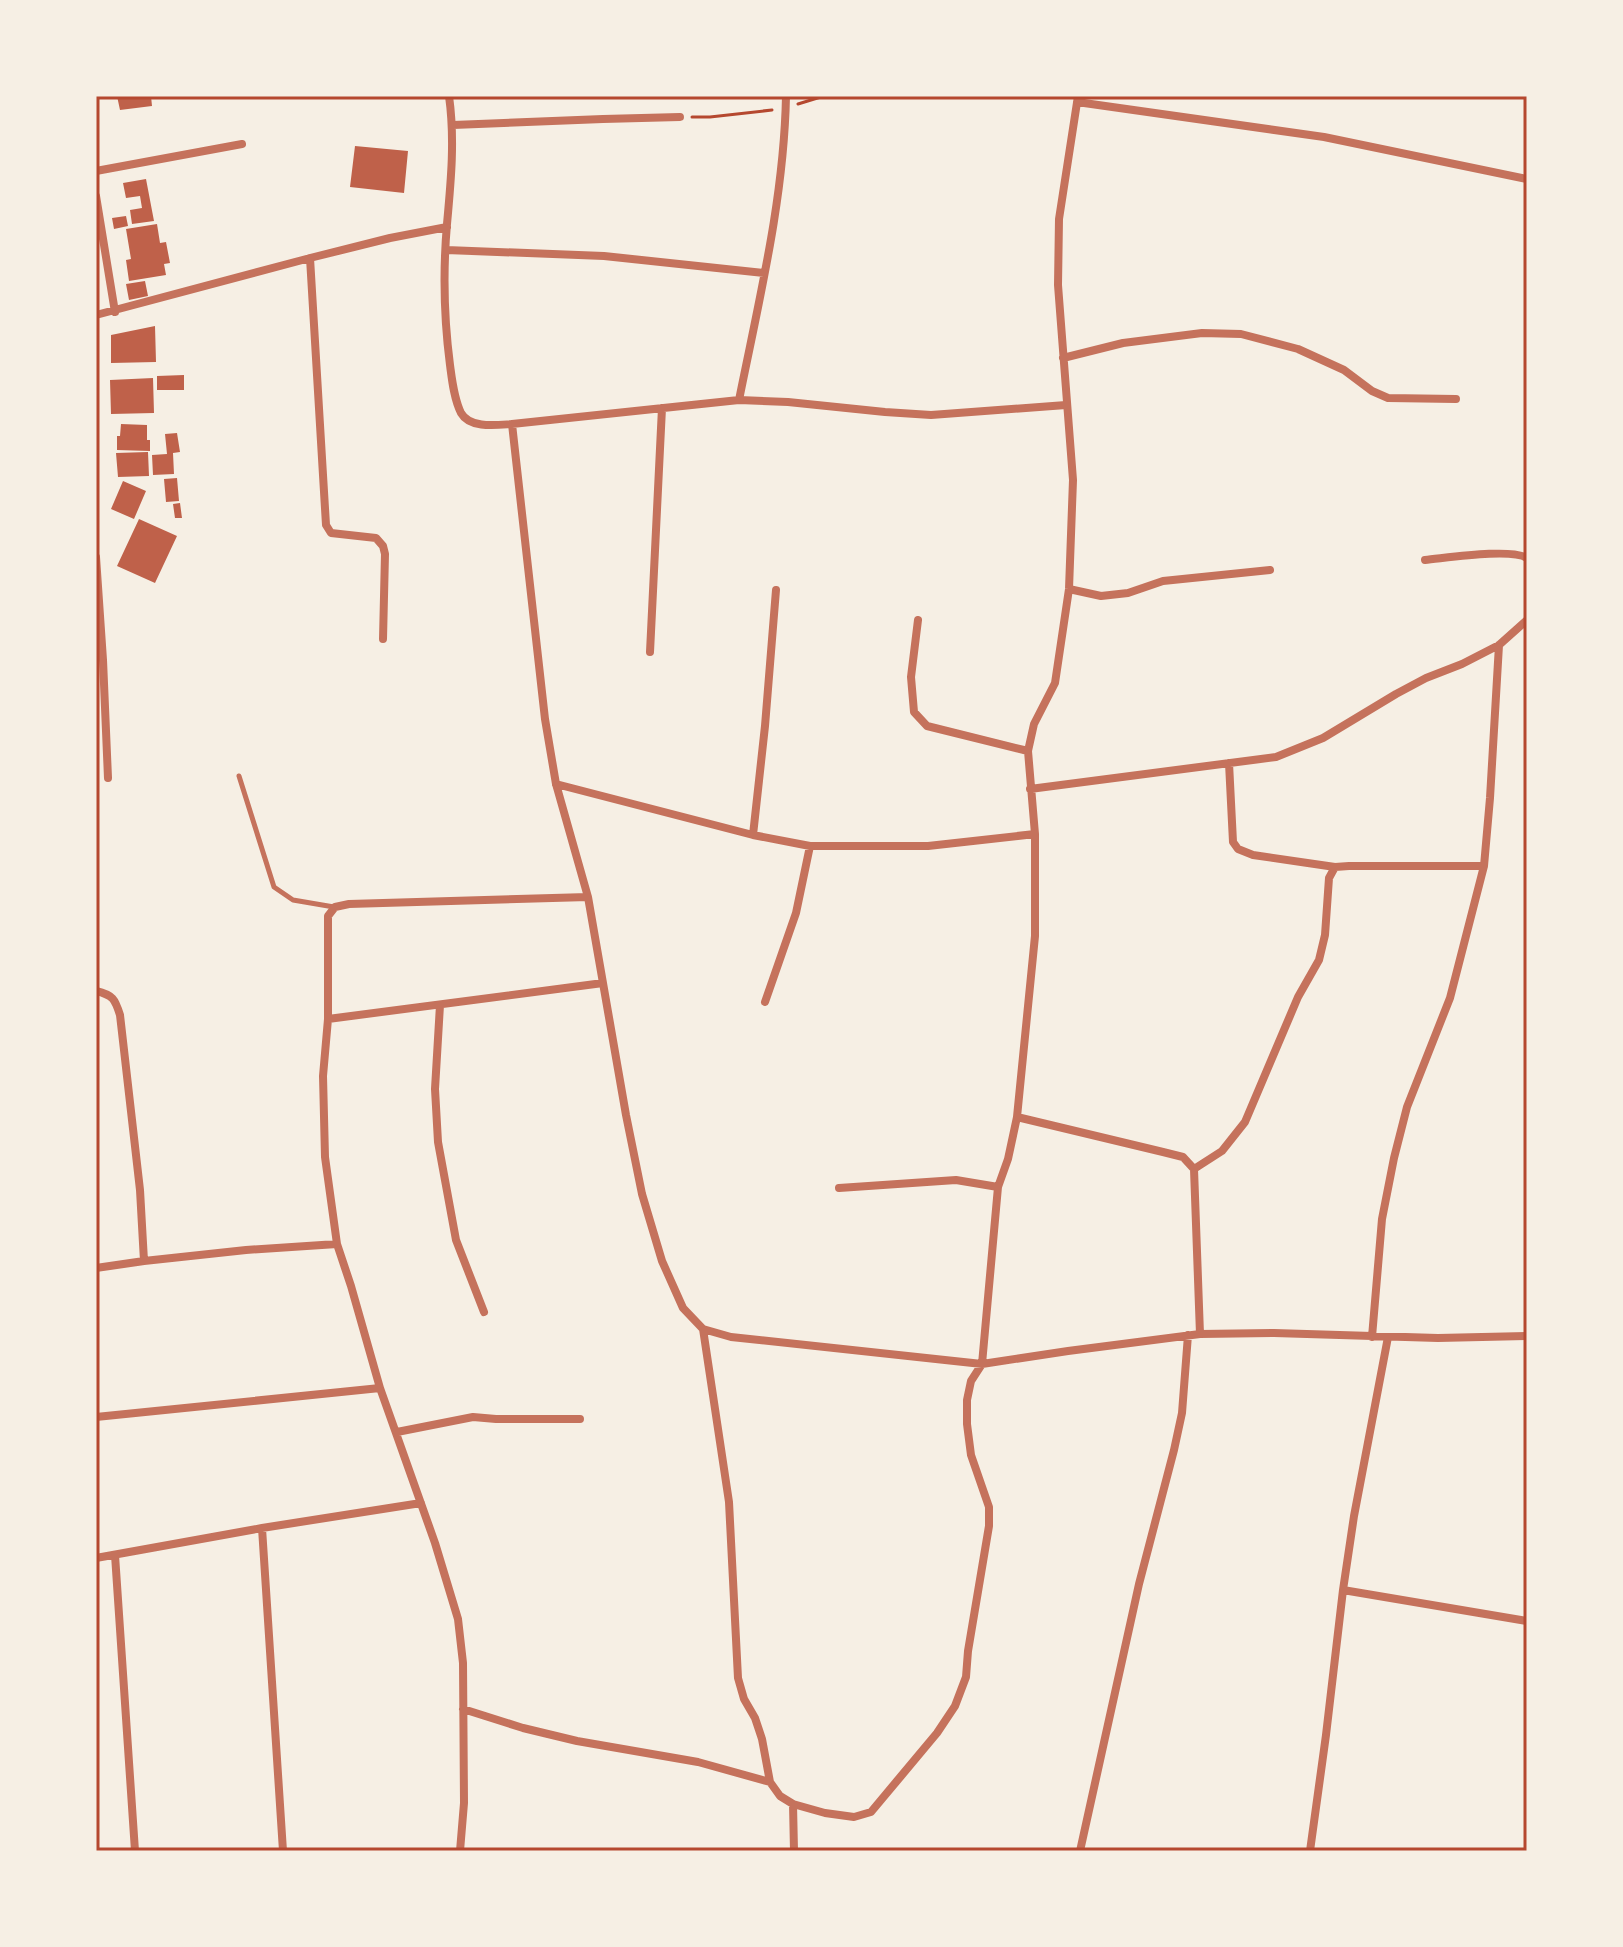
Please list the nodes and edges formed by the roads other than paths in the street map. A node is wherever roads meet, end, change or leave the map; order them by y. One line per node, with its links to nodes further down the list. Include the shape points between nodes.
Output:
1 (449, 96): 5 (street)
2 (786, 96): 13 (street, via 779,186)
3 (1078, 99): 8 (street, via 1324,137); 16 (street, via 1059,219)
4 (680, 117): 5 (street)
5 (453, 125): 10 (street)
6 (242, 144): 7 (street)
7 (96, 171)
8 (1527, 179)
9 (96, 196): 14 (street)
10 (447, 227): 11 (street); 12 (street)
11 (446, 250): 13 (street, via 604,256); 21 (street, via 448,349 462,415 472,422)
12 (310, 258): 14 (street); 30 (street, via 326,525 331,533 376,538 383,546)
13 (764, 273): 18 (street)
14 (115, 312): 15 (street)
15 (96, 315)
16 (1063, 358): 17 (street, via 1123,343 1241,334 1298,349 1388,398); 19 (street)
17 (1456, 399)
18 (739, 400): 19 (street, via 931,415); 20 (street)
19 (1066, 405): 26 (street, via 1073,480)
20 (662, 408): 21 (street); 32 (street)
21 (512, 424): 37 (street)
22 (96, 557): 36 (street)
23 (1527, 558): 24 (street, via 1500,554)
24 (1425, 560)
25 (1270, 570): 26 (street, via 1163,581 1101,596)
26 (1069, 589): 33 (street, via 1055,683 1034,724)
27 (776, 590): 40 (street)
28 (918, 620): 33 (street, via 911,677 914,712 927,726)
29 (1527, 620): 31 (street)
30 (383, 639)
31 (1499, 645): 34 (street, via 1426,678 1323,738 1276,757); 42 (street)
32 (650, 652)
33 (1028, 751): 38 (street)
34 (1229, 763): 38 (street); 43 (street, via 1233,842 1238,849)
35 (239, 776): 45 (lane, via 274,887 293,900)
36 (108, 778)
37 (556, 784): 40 (street); 44 (street)
38 (1030, 789): 39 (street)
39 (1035, 834): 41 (street, via 928,846); 51 (street, via 1035,936)
40 (753, 835): 41 (street)
41 (810, 846): 48 (street, via 796,913)
42 (1484, 866): 43 (street); 63 (street, via 1450,998 1407,1107 1394,1158 1382,1219)
43 (1335, 867): 52 (street, via 1329,878 1319,960 1245,1122 1222,1151)
44 (588, 897): 45 (street); 46 (street)
45 (335, 907): 50 (street, via 328,916)
46 (603, 983): 49 (street); 59 (street, via 642,1194 683,1308)
47 (96, 991): 56 (street, via 115,1000 120,1015)
48 (765, 1002)
49 (440, 1005): 50 (street); 58 (street, via 438,1142 456,1240)
50 (328, 1019): 55 (street, via 325,1157)
51 (1017, 1117): 52 (street, via 1183,1157); 53 (street)
52 (1194, 1169): 60 (street)
53 (998, 1187): 54 (street, via 956,1180); 65 (street)
54 (839, 1188)
55 (337, 1244): 56 (street); 66 (street)
56 (144, 1261): 57 (street)
57 (96, 1268)
58 (484, 1312)
59 (703, 1329): 65 (street, via 747,1339); 77 (street, via 729,1502 738,1678 762,1739)
60 (1200, 1334): 61 (street); 63 (street)
61 (1188, 1335): 65 (street); 83 (street, via 1182,1413)
62 (1527, 1336): 64 (street)
63 (1372, 1337): 64 (street)
64 (1388, 1337): 74 (street)
65 (982, 1364): 78 (street, via 971,1381 967,1424 971,1455 989,1507 989,1526 966,1677 955,1706 871,1812 854,1817)
66 (380, 1388): 67 (street); 69 (street)
67 (96, 1417)
68 (580, 1419): 69 (street, via 473,1417)
69 (397, 1432): 70 (street)
70 (421, 1503): 71 (street); 76 (street, via 458,1619)
71 (262, 1528): 72 (street); 80 (street)
72 (115, 1555): 73 (street); 79 (street)
73 (96, 1558)
74 (1343, 1590): 75 (street); 84 (street)
75 (1527, 1621)
76 (463, 1709): 77 (street, via 523,1728); 81 (street)
77 (770, 1782): 78 (street)
78 (793, 1804): 82 (street)
79 (135, 1851)
80 (283, 1851)
81 (460, 1851)
82 (794, 1851)
83 (1080, 1851)
84 (1310, 1851)

